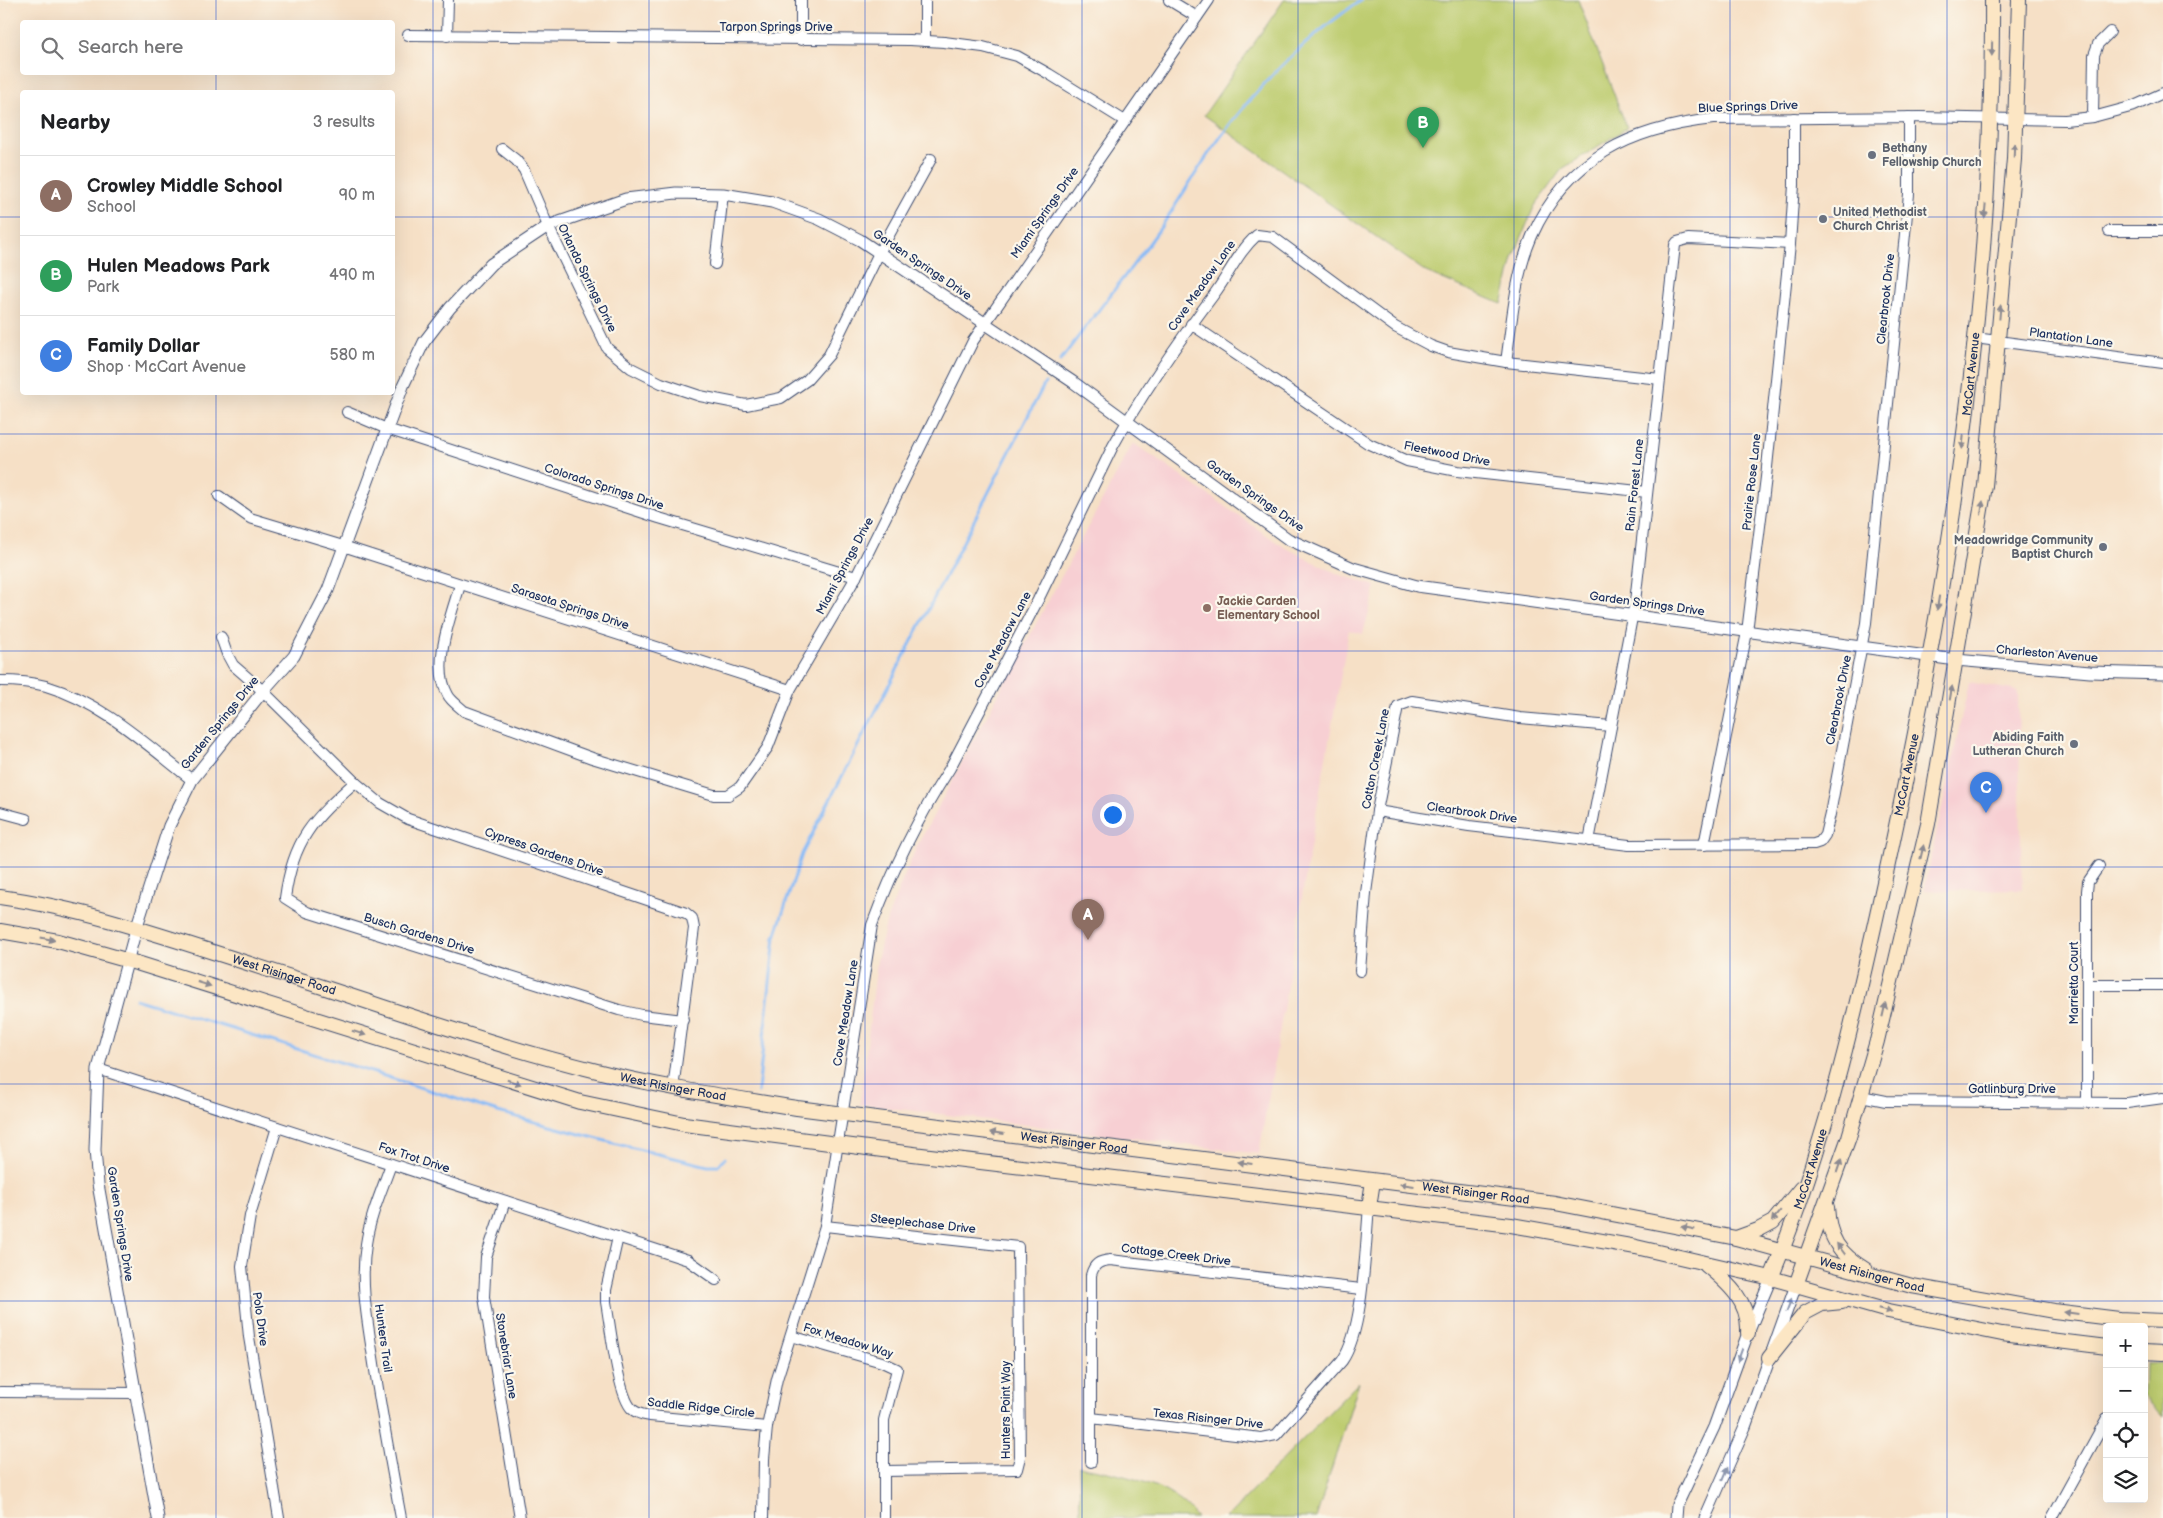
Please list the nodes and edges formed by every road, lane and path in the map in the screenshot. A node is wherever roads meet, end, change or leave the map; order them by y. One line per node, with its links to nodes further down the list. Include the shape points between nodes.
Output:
1 (448, 0): 11 (street)
2 (801, 0): 12 (street)
3 (925, 0): 13 (street)
4 (1169, 0): 8 (street)
5 (1209, 0): 8 (street, Miami Springs Drive)
6 (1992, 0): 16 (main road, McCart Avenue, one-way to 16)
7 (2019, 0): 19 (main road, McCart Avenue)
8 (1197, 17): 20 (street, Miami Springs Drive)
9 (2110, 32): 17 (street, via 2098,44 2094,55)
10 (408, 36): 11 (street, Tarpon Springs Drive)
11 (447, 36): 12 (street, Tarpon Springs Drive)
12 (801, 40): 13 (street, Tarpon Springs Drive)
13 (925, 40): 20 (street, Tarpon Springs Drive, via 983,47 1017,56)
14 (2163, 93): 17 (street, Blue Springs Drive, via 2134,106)
15 (1909, 117): 16 (street, Blue Springs Drive); 18 (street, Blue Springs Drive); 48 (street, Clearbrook Drive, via 1910,194)
16 (1990, 117): 19 (street, Blue Springs Drive); 32 (main road, McCart Avenue, one-way to 32)
17 (2093, 117): 19 (street, Blue Springs Drive, via 2065,120)
18 (1794, 118): 27 (street, Prairie Rose Lane); 34 (street, Blue Springs Drive, via 1713,119 1682,123 1638,134 1607,150 1578,171 1552,200 1532,237 1518,286)
19 (2016, 118): 33 (main road, McCart Avenue, one-way to 19)
20 (1125, 121): 30 (street, Miami Springs Drive)
21 (502, 149): 24 (street, Orlando Springs Drive, via 524,170)
22 (932, 159): 28 (street, Orlando Springs Drive)
23 (723, 194): 24 (street, Garden Springs Drive, via 676,193 626,199); 28 (street, Garden Springs Drive, via 772,202 819,218); 29 (street)
24 (548, 226): 28 (street, Orlando Springs Drive, via 607,348 631,368 661,383 700,396 746,405 781,398 807,380 829,355); 39 (street, Garden Springs Drive, via 490,264 450,308 424,342)
25 (2109, 231): 26 (street)
26 (2163, 231)
27 (1790, 244): 36 (street, Rain Forest Lane, via 1688,239 1674,245); 46 (street, Prairie Rose Lane)
28 (879, 253): 30 (street, Garden Springs Drive)
29 (715, 264)
30 (984, 323): 38 (street, Garden Springs Drive); 43 (street, Miami Springs Drive)
31 (1191, 324): 34 (street, Cove Meadow Lane, via 1248,242 1262,234 1273,237 1395,327 1431,346); 38 (street, Cove Meadow Lane); 40 (street, Fleetwood Drive, via 1369,444 1407,461 1457,471)
32 (1975, 338): 33 (street, Plantation Lane); 49 (main road, McCart Avenue, one-way to 49, via 1962,451)
33 (1998, 341): 35 (street, Plantation Lane); 50 (main road, McCart Avenue, one-way to 33, via 1982,510)
34 (1506, 362): 36 (street, Cove Meadow Lane)
35 (2163, 363)
36 (1660, 379): 40 (street, Rain Forest Lane)
37 (347, 412): 39 (street, Colorado Springs Drive)
38 (1127, 421): 45 (street, Garden Springs Drive, via 1288,539 1352,568 1416,586); 77 (street, Cove Meadow Lane, via 880,904 872,925)
39 (387, 429): 42 (street, Garden Springs Drive); 43 (street, Colorado Springs Drive, via 658,518)
40 (1647, 492): 45 (street, Rain Forest Lane)
41 (219, 496): 42 (street, Sarasota Springs Drive, via 250,518)
42 (343, 546): 44 (street, Sarasota Springs Drive); 54 (street, Garden Springs Drive, via 328,590 294,656)
43 (856, 577): 53 (street, Miami Springs Drive)
44 (460, 586): 53 (street, Sarasota Springs Drive); 53 (street, Miami Springs Drive, via 442,653 441,676 448,696 464,711 592,758 714,795 728,795 749,777 768,747)
45 (1632, 615): 46 (street, Garden Springs Drive); 55 (street, Rain Forest Lane)
46 (1747, 632): 48 (street, Garden Springs Drive); 62 (street, Prairie Rose Lane)
47 (221, 637): 54 (street, Cypress Gardens Drive, via 234,665)
48 (1862, 647): 49 (street, Garden Springs Drive); 62 (street, Clearbrook Drive, via 1830,814 1820,842)
49 (1929, 656): 50 (street, Charleston Avenue); 82 (main road, McCart Avenue, via 1865,970)
50 (1956, 660): 51 (street, Charleston Avenue, via 2075,671); 74 (main road, McCart Avenue, one-way to 50, via 1924,842)
51 (2163, 674)
52 (0, 681): 56 (street, via 46,686 73,696 112,719)
53 (790, 690)
54 (263, 691): 56 (street, Garden Springs Drive); 57 (street, Cypress Gardens Drive)
55 (1611, 726): 59 (street, Cotton Creek Lane, via 1520,718 1412,701 1404,703 1396,712); 61 (street, Rain Forest Lane)
56 (192, 780): 65 (street, Garden Springs Drive, via 166,833)
57 (355, 782): 71 (street, Cypress Gardens Drive, via 380,803 408,819 686,913 692,918 694,928); 71 (street, Busch Gardens Drive, via 322,812 304,836 292,861 285,898 307,912 619,1010)
58 (0, 812): 60 (street)
59 (1377, 812): 61 (street, Clearbrook Drive); 68 (street, Cotton Creek Lane)
60 (26, 820)
61 (1590, 841): 62 (street, Clearbrook Drive)
62 (1704, 846)
63 (2099, 866): 69 (street, Marrietta Court, via 2088,882 2087,891)
64 (0, 897): 65 (main road, West Risinger Road, via 56,907)
65 (136, 929): 67 (street, Garden Springs Drive); 73 (main road, West Risinger Road, via 521,1049)
66 (0, 931): 67 (main road, one-way to 67, via 58,941)
67 (128, 961): 72 (street, Garden Springs Drive); 79 (main road, one-way to 79, via 580,1102 684,1124)
68 (1360, 970)
69 (2087, 985): 70 (street); 76 (street, Marrietta Court)
70 (2163, 985)
71 (683, 1020): 73 (street, Cypress Gardens Drive)
72 (98, 1069): 78 (street, Fox Trot Drive); 108 (street, Garden Springs Drive, via 98,1184)
73 (673, 1089): 77 (main road, West Risinger Road)
74 (1861, 1096): 76 (street, Gatlinburg Drive, via 1886,1101); 84 (main road, McCart Avenue, one-way to 74)
75 (2163, 1098): 76 (street, Gatlinburg Drive, via 2127,1103)
76 (2087, 1102)
77 (843, 1113): 79 (street, Cove Meadow Lane); 81 (main road, West Risinger Road, one-way to 77)
78 (277, 1127): 80 (street, Fox Trot Drive); 115 (street, Polo Drive, via 250,1216 242,1266 249,1337)
79 (837, 1144): 85 (main road); 86 (street, Cove Meadow Lane)
80 (391, 1164): 83 (street, Fox Trot Drive); 116 (street, Hunters Trail, via 368,1233 363,1270 382,1419)
81 (1373, 1180): 85 (main road); 88 (main road, West Risinger Road, one-way to 81, via 1555,1202)
82 (1806, 1181): 88 (main road, one-way to 88, via 1773,1222); 90 (main road, McCart Avenue)
83 (505, 1201): 87 (street, Fox Trot Drive); 117 (street, Stonebriar Lane, via 486,1257 484,1297)
84 (1826, 1201): 91 (main road, McCart Avenue); 94 (main road, one-way to 84, via 1842,1252 1828,1226)
85 (1369, 1207): 92 (main road, via 1511,1225); 97 (street, Texas Risinger Drive)
86 (825, 1226): 89 (street, Steeplechase Drive); 102 (street, Cove Meadow Lane)
87 (618, 1237): 95 (street, Fox Trot Drive, via 688,1260); 111 (street, Saddle Ridge Circle, via 606,1302 624,1395 632,1409 650,1416)
88 (1736, 1238): 90 (main road, West Risinger Road)
89 (1018, 1247): 113 (street, Hunters Point Way, via 1020,1458 1017,1469)
90 (1782, 1251): 91 (main road, West Risinger Road); 93 (main road, McCart Avenue)
91 (1806, 1258): 94 (main road, West Risinger Road); 96 (main road, McCart Avenue)
92 (1703, 1262): 93 (main road); 101 (main road, via 1730,1285 1742,1301 1749,1321)
93 (1771, 1278): 96 (main road); 101 (street, McCart Avenue)
94 (1879, 1278): 100 (main road, West Risinger Road, one-way to 94)
95 (716, 1280)
96 (1796, 1286): 98 (main road); 106 (street, McCart Avenue, one-way to 96)
97 (1361, 1289): 109 (street, Texas Risinger Drive, via 1346,1356 1272,1436 1261,1438); 109 (street, Cottage Creek Drive, via 1110,1260 1098,1263 1091,1275)
98 (1850, 1301): 103 (main road, one-way to 103, via 1888,1312 2002,1334); 106 (main road, via 1822,1304 1805,1314)
99 (2163, 1321): 100 (main road, West Risinger Road)
100 (2132, 1323)
101 (1748, 1333): 120 (street, McCart Avenue, one-way to 120, via 1714,1427 1676,1505)
102 (792, 1336): 111 (street, Cove Meadow Lane, via 777,1379); 113 (street, Fox Meadow Way, via 897,1369 884,1420)
103 (2103, 1347)
104 (2148, 1352): 105 (main road)
105 (2163, 1353)
106 (1769, 1358): 121 (street, McCart Avenue, one-way to 106, via 1745,1427)
107 (0, 1392): 108 (street)
108 (136, 1393): 114 (street, Garden Springs Drive)
109 (1091, 1418): 112 (street, Cottage Creek Drive)
110 (2103, 1425): 122 (street)
111 (767, 1427): 118 (street, Cove Meadow Lane)
112 (1091, 1462)
113 (884, 1471): 119 (street, Fox Meadow Way)
114 (158, 1518)
115 (279, 1518)
116 (401, 1518)
117 (520, 1518)
118 (763, 1518)
119 (884, 1518)
120 (1676, 1518)
121 (1705, 1518)
122 (2052, 1518)

